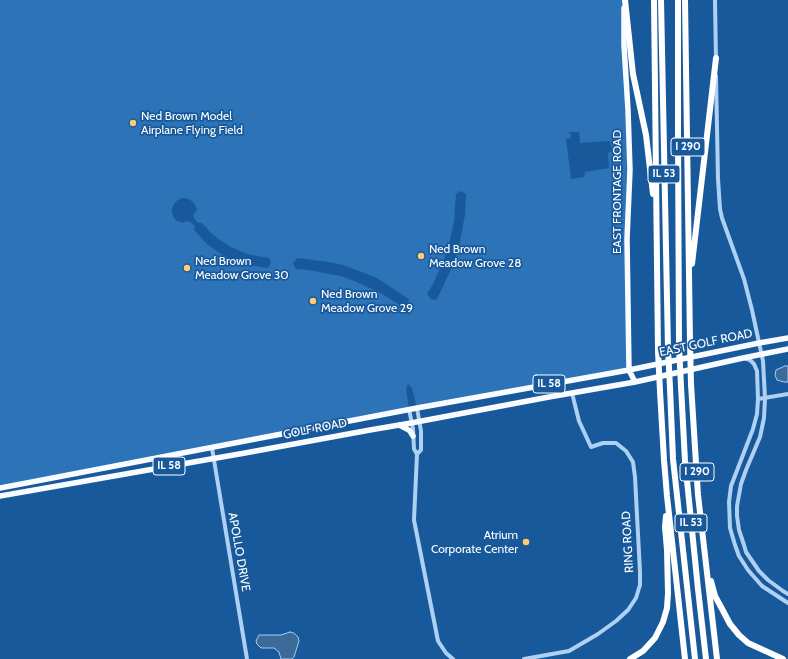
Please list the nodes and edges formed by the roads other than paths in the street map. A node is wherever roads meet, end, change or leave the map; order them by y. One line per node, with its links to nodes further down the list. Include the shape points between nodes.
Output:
1 (624, 0): 8 (highway, via 633,74 646,134); 15 (main road, EAST FRONTAGE ROAD, via 629,163)
2 (654, 0): 8 (highway, I 290)
3 (661, 0): 41 (highway, IL 53, bridge, via 668,348 673,459)
4 (678, 0): 42 (highway, IL 53, bridge, via 679,346 685,461)
5 (685, 0): 9 (highway, I 290)
6 (715, 0): 7 (street)
7 (716, 58): 9 (highway); 11 (street, via 720,209 744,279)
8 (656, 226): 32 (highway, I 290, bridge, via 658,351)
9 (689, 294): 33 (highway, I 290, bridge, via 691,384)
10 (788, 338): 11 (main road, EAST GOLF ROAD / IL 58)
11 (759, 343): 13 (street); 15 (main road, EAST GOLF ROAD / IL 58)
12 (788, 349): 13 (main road, EAST GOLF ROAD / IL 58)
13 (761, 354): 14 (main road, EAST GOLF ROAD / IL 58); 19 (street)
14 (743, 358): 16 (main road, EAST GOLF ROAD / IL 58); 20 (street, via 750,360 757,371)
15 (629, 370): 16 (main road, EAST FRONTAGE ROAD); 21 (main road, GOLF ROAD / IL 58)
16 (635, 382): 17 (main road, GOLF ROAD / IL 58)
17 (572, 393): 23 (main road, GOLF ROAD / IL 58); 38 (street, RING ROAD, via 591,447 616,443 626,451 633,462 640,585 636,598 628,610 598,634 569,651)
18 (788, 394): 19 (street)
19 (766, 398): 20 (street); 34 (street, via 760,437 741,484 737,516 746,552 768,580)
20 (758, 399): 35 (street, via 753,429 731,486 730,528 739,556 748,570 762,586)
21 (417, 408): 22 (main road, GOLF ROAD / IL 58); 23 (street)
22 (409, 409): 24 (street); 27 (main road, GOLF ROAD / IL 58)
23 (419, 422): 24 (main road, GOLF ROAD / IL 58); 28 (street, via 421,450)
24 (411, 423): 25 (main road, GOLF ROAD / IL 58); 26 (street)
25 (399, 425): 26 (main road, via 407,428); 29 (main road, GOLF ROAD / IL 58)
26 (413, 436): 28 (street)
27 (212, 448): 29 (street, APOLLO DRIVE); 30 (main road, GOLF ROAD / IL 58)
28 (417, 454): 37 (street, via 414,520 438,641)
29 (213, 459): 31 (main road, GOLF ROAD / IL 58); 36 (street, APOLLO DRIVE)
30 (0, 488)
31 (0, 496)
32 (667, 496): 39 (highway, via 667,608 655,638 643,651); 40 (highway, I 290)
33 (705, 560): 43 (highway, I 290); 44 (highway, via 715,596 730,624 748,642)
34 (788, 594)
35 (788, 603)
36 (247, 659)
37 (453, 659)
38 (524, 659)
39 (630, 659)
40 (685, 659)
41 (695, 659)
42 (706, 659)
43 (717, 659)
44 (783, 659)

